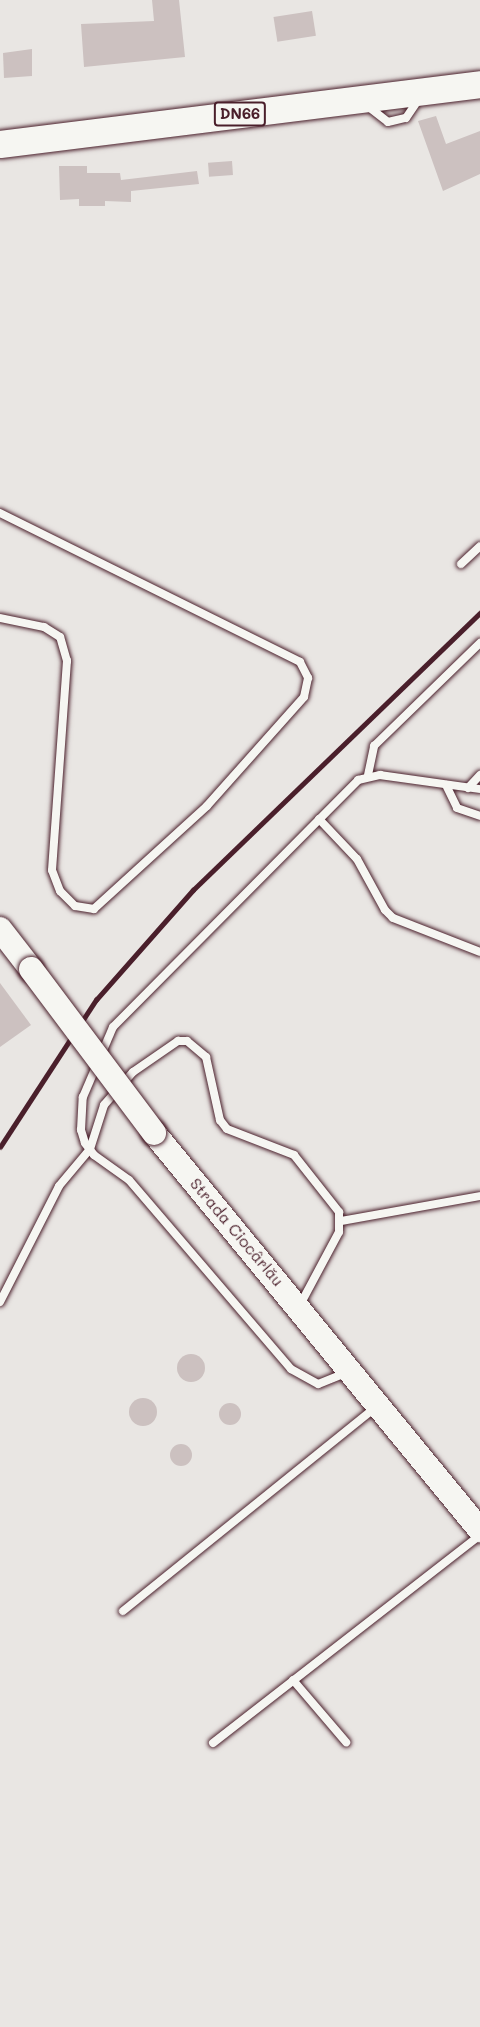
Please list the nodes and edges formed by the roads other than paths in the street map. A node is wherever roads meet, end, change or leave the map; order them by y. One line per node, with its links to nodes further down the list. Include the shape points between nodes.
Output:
1 (480, 84): 2 (main road, DN66)
2 (0, 144)
3 (0, 513): 6 (lane, via 300,662 308,678 304,697 207,806 147,862 94,909 75,906 60,891 52,870 67,661 60,638 44,627)
4 (480, 546): 5 (lane)
5 (461, 564)
6 (0, 618)
7 (480, 643): 8 (lane, via 374,746)
8 (368, 775): 10 (lane); 14 (lane)
9 (480, 775): 11 (lane)
10 (446, 785): 11 (lane); 13 (lane, via 457,808)
11 (468, 788): 12 (lane)
12 (480, 789)
13 (480, 816)
14 (319, 819): 16 (lane, via 357,859 393,918); 17 (lane, via 113,1028 83,1097 81,1130)
15 (0, 929): 21 (main road, Strada Ciocârlău, bridge, via 154,1133)
16 (480, 952)
17 (90, 1149): 19 (lane, via 104,1105 133,1072 168,1044 187,1041 206,1058 220,1120 227,1129 294,1155 339,1212); 20 (lane, via 59,1186); 22 (lane, via 129,1180 291,1369 318,1384)
18 (480, 1196): 19 (lane)
19 (341, 1221): 21 (lane)
20 (0, 1302)
21 (299, 1307): 22 (main road, Strada Ciocârlău)
22 (351, 1370): 23 (main road, Strada Ciocârlău)
23 (379, 1404): 24 (main road, Strada Ciocârlău); 26 (lane)
24 (480, 1530)
25 (480, 1535): 27 (lane)
26 (123, 1611)
27 (293, 1680): 28 (lane); 29 (lane)
28 (346, 1742)
29 (213, 1743)

